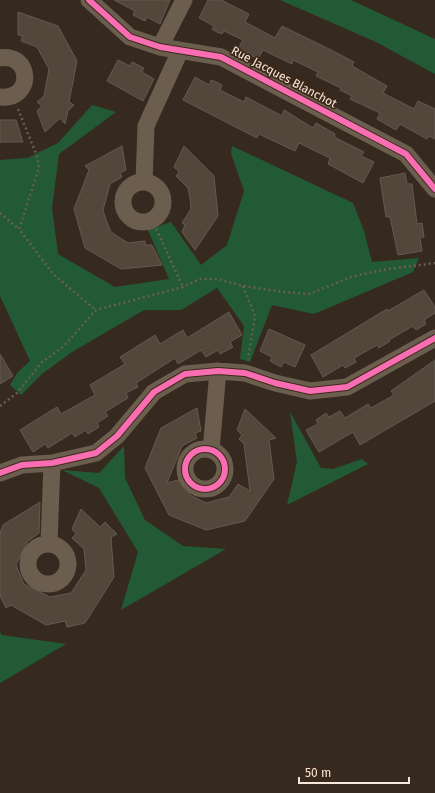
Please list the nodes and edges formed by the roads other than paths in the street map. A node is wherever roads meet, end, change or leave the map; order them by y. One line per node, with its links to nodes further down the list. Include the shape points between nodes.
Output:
1 (89, 0): 3 (street, Rue Jacques Blanchot, via 130,37)
2 (184, 0): 3 (street)
3 (160, 47): 4 (street, Rue Jacques Blanchot)
4 (180, 51): 7 (street, via 146,126); 8 (street, Rue Jacques Blanchot, via 221,57 406,154)
5 (0, 58): 6 (street, via 17,61 24,73 23,86)
6 (6, 97)
7 (144, 182): 7 (street, via 157,187 163,198 161,211 152,220 145,222 127,215 123,202 132,185)
8 (435, 189)
9 (435, 338): 10 (street, via 347,388 310,391 275,384 245,373)
10 (218, 371): 11 (street); 12 (street, via 185,374 154,392 117,436 96,453)
11 (211, 450)
12 (52, 463): 13 (street, via 22,465); 14 (street)
13 (0, 473)
14 (49, 543)

